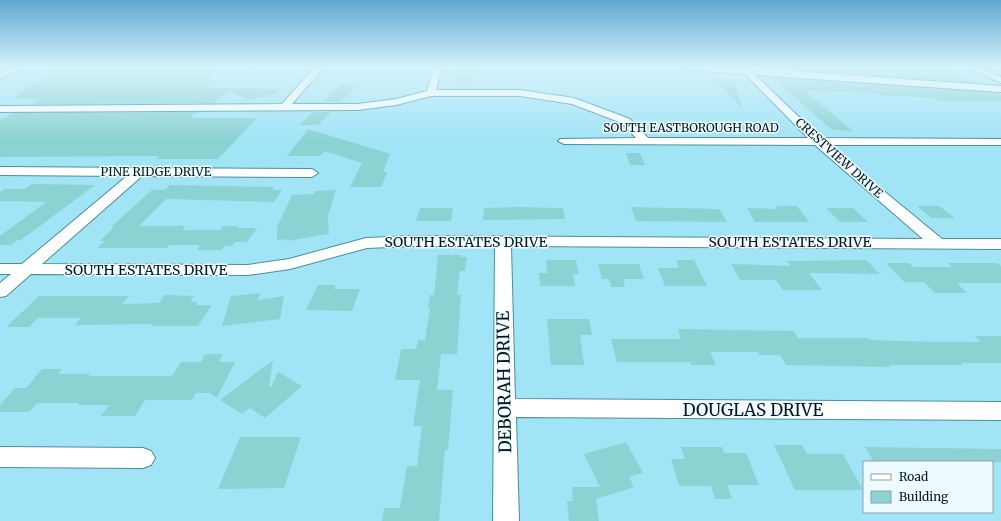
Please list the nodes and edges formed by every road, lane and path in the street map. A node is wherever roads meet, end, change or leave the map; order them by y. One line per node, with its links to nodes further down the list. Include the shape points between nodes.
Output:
1 (298, 92): 4 (street)
2 (769, 92): 8 (street, CRESTVIEW DRIVE)
3 (430, 93): 4 (street, via 396,102 358,107); 7 (street, via 520,93 574,101 626,121)
4 (285, 107): 5 (street)
5 (0, 109)
6 (564, 141): 7 (street, SOUTH EASTBOROUGH ROAD)
7 (645, 141): 8 (street, SOUTH EASTBOROUGH ROAD)
8 (818, 142): 9 (street, SOUTH EASTBOROUGH ROAD); 14 (street, CRESTVIEW DRIVE)
9 (1001, 142)
10 (0, 171): 11 (street, PINE RIDGE DRIVE)
11 (139, 172): 12 (street, PINE RIDGE DRIVE); 17 (street)
12 (312, 173)
13 (503, 242): 14 (street, SOUTH ESTATES DRIVE); 17 (street, SOUTH ESTATES DRIVE, via 366,243 290,264 248,270); 19 (street, DEBORAH DRIVE)
14 (936, 242): 15 (street, SOUTH ESTATES DRIVE)
15 (1001, 244)
16 (0, 269): 17 (street, SOUTH ESTATES DRIVE)
17 (26, 269): 18 (street)
18 (0, 292)
19 (504, 408): 20 (street, DOUGLAS DRIVE); 23 (street, DEBORAH DRIVE)
20 (1001, 411)
21 (0, 457): 22 (street)
22 (142, 458)
23 (506, 521)

